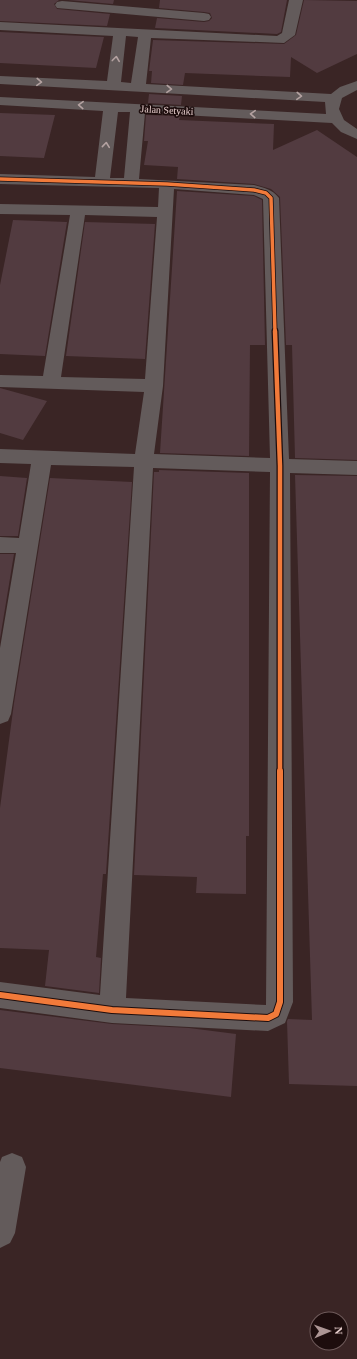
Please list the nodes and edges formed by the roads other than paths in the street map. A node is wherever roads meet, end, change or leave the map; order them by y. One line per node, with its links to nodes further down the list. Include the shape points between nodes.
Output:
1 (296, 0): 8 (street, via 288,35 279,40)
2 (64, 3): 3 (street); 5 (street)
3 (132, 5): 8 (street, via 206,11)
4 (0, 26): 5 (street)
5 (53, 29): 6 (street)
6 (120, 32): 7 (street); 11 (street, one-way to 6)
7 (145, 32): 8 (street); 12 (street)
8 (198, 36)
9 (0, 80): 11 (street, one-way to 11)
10 (357, 85): 13 (street)
11 (113, 86): 12 (street)
12 (138, 87): 13 (street, one-way to 13)
13 (334, 98): 17 (street, via 331,112)
14 (0, 101): 15 (street, Jalan Setyaki, one-way to 14)
15 (111, 107): 16 (street, Jalan Setyaki); 20 (street, one-way to 15)
16 (138, 108): 17 (street, Jalan Setyaki, one-way to 16); 21 (street)
17 (334, 119): 18 (street)
18 (357, 135)
19 (0, 179): 20 (street)
20 (102, 183): 21 (street)
21 (131, 184): 22 (street)
22 (167, 184): 25 (street); 32 (street, via 254,190 266,193 272,198)
23 (0, 209): 24 (street)
24 (78, 212): 25 (street); 27 (street)
25 (164, 212): 28 (street)
26 (0, 381): 27 (street)
27 (50, 383): 28 (street)
28 (154, 386): 31 (street)
29 (0, 456): 30 (street)
30 (42, 458): 31 (street); 35 (street)
31 (144, 461): 32 (street); 39 (street)
32 (280, 466): 33 (street); 39 (street, via 278,1009 276,1014 268,1018)
33 (357, 468)
34 (0, 545): 35 (street)
35 (26, 546): 36 (street)
36 (6, 645): 37 (street)
37 (0, 714)
38 (0, 995): 39 (street)
39 (112, 1010)
40 (12, 1167): 41 (street)
41 (0, 1233)

